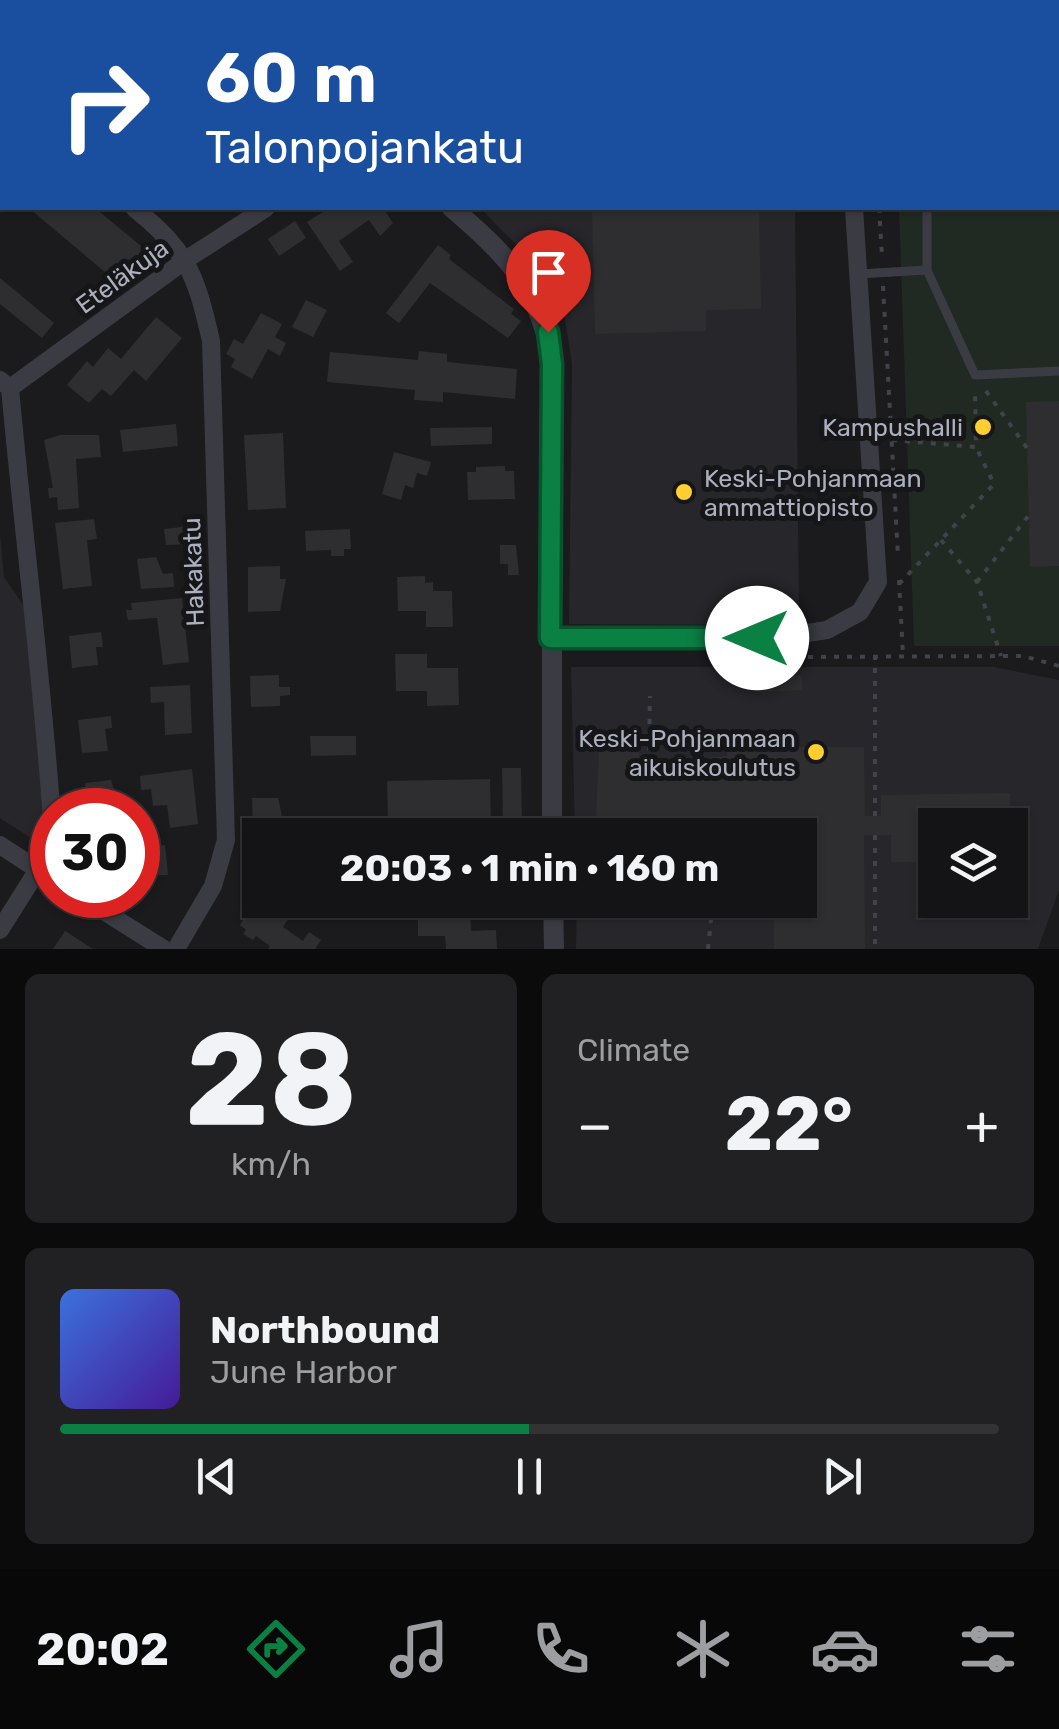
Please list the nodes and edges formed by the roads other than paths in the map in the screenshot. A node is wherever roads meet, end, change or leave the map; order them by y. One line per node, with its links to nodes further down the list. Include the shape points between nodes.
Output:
1 (136, 210): 6 (street, Hakakatu)
2 (263, 210): 6 (street, Eteläkuja)
3 (454, 210): 11 (street, via 510,262 548,332)
4 (854, 210): 8 (street)
5 (927, 210): 7 (lane)
6 (187, 259): 10 (street, Eteläkuja); 21 (street, Hakakatu, via 210,341 226,840 213,886)
7 (927, 270): 8 (lane); 9 (lane, via 975,375)
8 (858, 274): 11 (street, via 878,582 860,612 827,630 776,638)
9 (1059, 371)
10 (5, 384): 12 (street, via 40,653)
11 (550, 638): 13 (street)
12 (50, 788)
13 (552, 818)
14 (0, 844): 15 (street)
15 (30, 864)
16 (30, 893): 19 (street)
17 (115, 918): 20 (street)
18 (553, 918): 22 (street)
19 (0, 930)
20 (164, 949)
21 (176, 949)
22 (554, 949)

